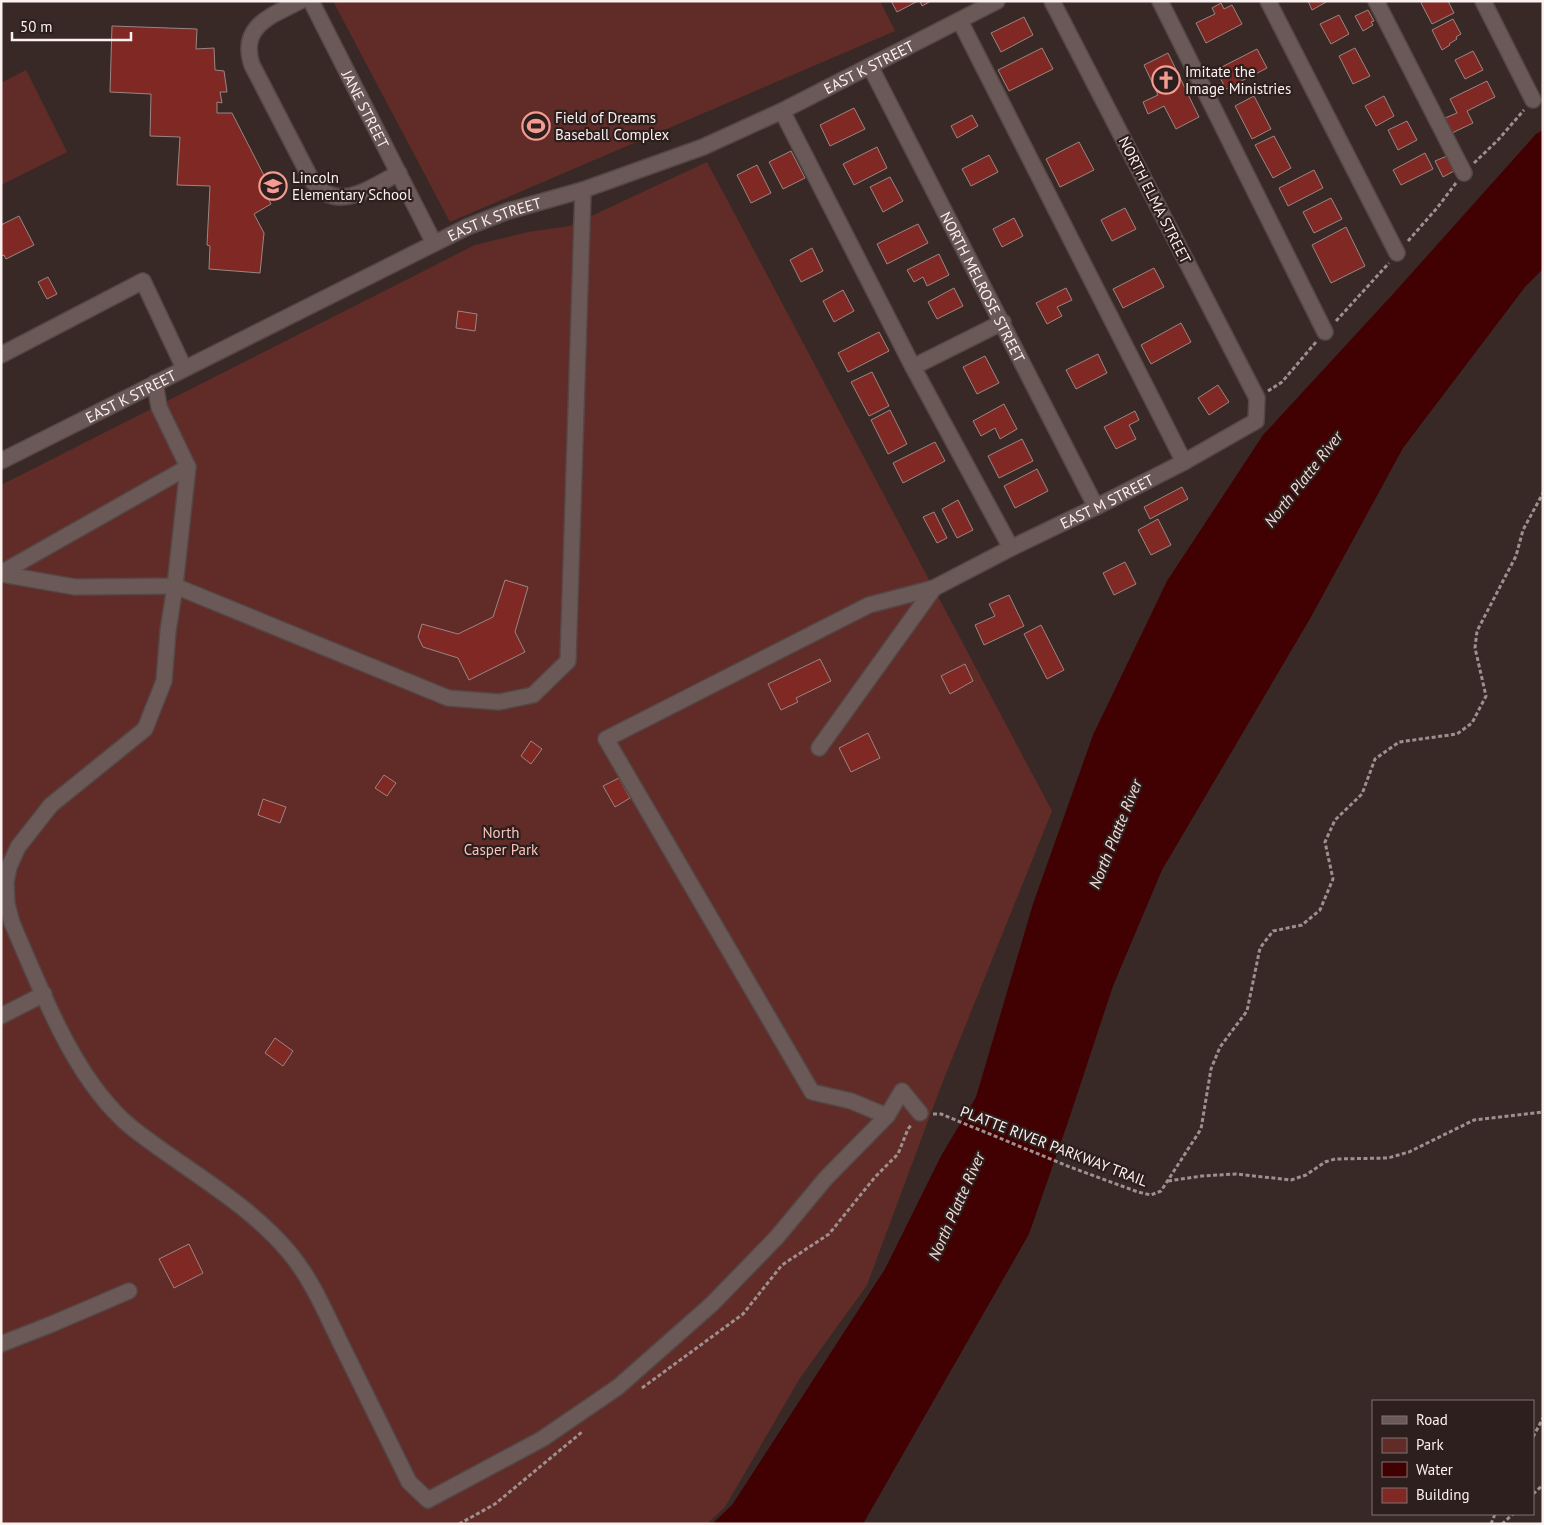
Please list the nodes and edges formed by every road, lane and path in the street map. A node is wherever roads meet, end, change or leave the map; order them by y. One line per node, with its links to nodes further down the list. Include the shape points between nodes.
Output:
1 (300, 1): 13 (street, via 260,23 250,38 249,47 252,65 311,179 323,192 340,198 358,194)
2 (311, 1): 13 (street, JANE STREET)
3 (997, 1): 9 (street, EAST K STREET)
4 (1052, 1): 24 (street, NORTH ELMA STREET)
5 (1160, 1): 19 (street)
6 (1268, 1): 17 (street)
7 (1376, 1): 14 (street)
8 (1483, 1): 11 (street)
9 (960, 21): 10 (street, EAST K STREET); 26 (street)
10 (870, 66): 12 (street, EAST K STREET); 18 (street, NORTH MELROSE STREET)
11 (1533, 100)
12 (782, 111): 15 (street, EAST K STREET, via 703,147); 21 (street)
13 (399, 173): 16 (street, JANE STREET)
14 (1464, 173)
15 (583, 190): 16 (street, EAST K STREET, via 508,211); 32 (street, via 568,661 534,695 499,702 448,698)
16 (434, 243): 22 (street, EAST K STREET)
17 (1397, 253)
18 (1002, 322): 21 (street); 29 (street, NORTH MELROSE STREET)
19 (1325, 332)
20 (1, 355): 22 (street, via 142,282)
21 (913, 367): 30 (street)
22 (184, 368): 23 (street, EAST K STREET)
23 (155, 383): 25 (street, EAST K STREET); 27 (street, via 159,407)
24 (1257, 398): 26 (street, EAST M STREET, via 1256,421)
25 (1, 461)
26 (1184, 462): 29 (street, EAST M STREET)
27 (188, 467): 31 (street); 32 (street)
28 (1543, 494): 41 (path, PLATTE RIVER PARKWAY TRAIL, via 1523,530 1516,556 1477,631 1475,648 1486,696 1472,723 1457,734 1399,742 1375,760 1362,794 1335,820 1325,842 1333,879 1320,910 1302,925 1273,931 1260,948 1247,1011 1220,1047 1211,1070 1201,1128)
29 (1096, 507): 30 (street, EAST M STREET)
30 (1011, 548): 33 (street, EAST M STREET)
31 (1, 574): 32 (street, via 74,587)
32 (175, 586): 35 (street, via 164,682 145,729 50,805 18,847 9,867 7,904 12,923)
33 (934, 588): 34 (street); 40 (street, via 869,605 606,739 812,1092 851,1100)
34 (819, 748)
35 (44, 994): 36 (street); 40 (street, via 88,1079 107,1103 130,1126 238,1205 288,1251 314,1290 409,1482 428,1500 542,1439 618,1388 712,1304)
36 (1, 1016)
37 (1543, 1112): 41 (path, via 1474,1120 1409,1152 1388,1158 1335,1159 1291,1180 1236,1174)
38 (920, 1113): 40 (street, via 902,1091)
39 (941, 1114): 41 (path, PLATTE RIVER PARKWAY TRAIL, via 1138,1192 1151,1195 1161,1191)
40 (887, 1116)
41 (1167, 1181)
42 (129, 1291): 43 (street)
43 (1, 1344)
44 (1543, 1418): 45 (path)
45 (1534, 1435)
46 (1512, 1515): 47 (path)
47 (1502, 1524)

